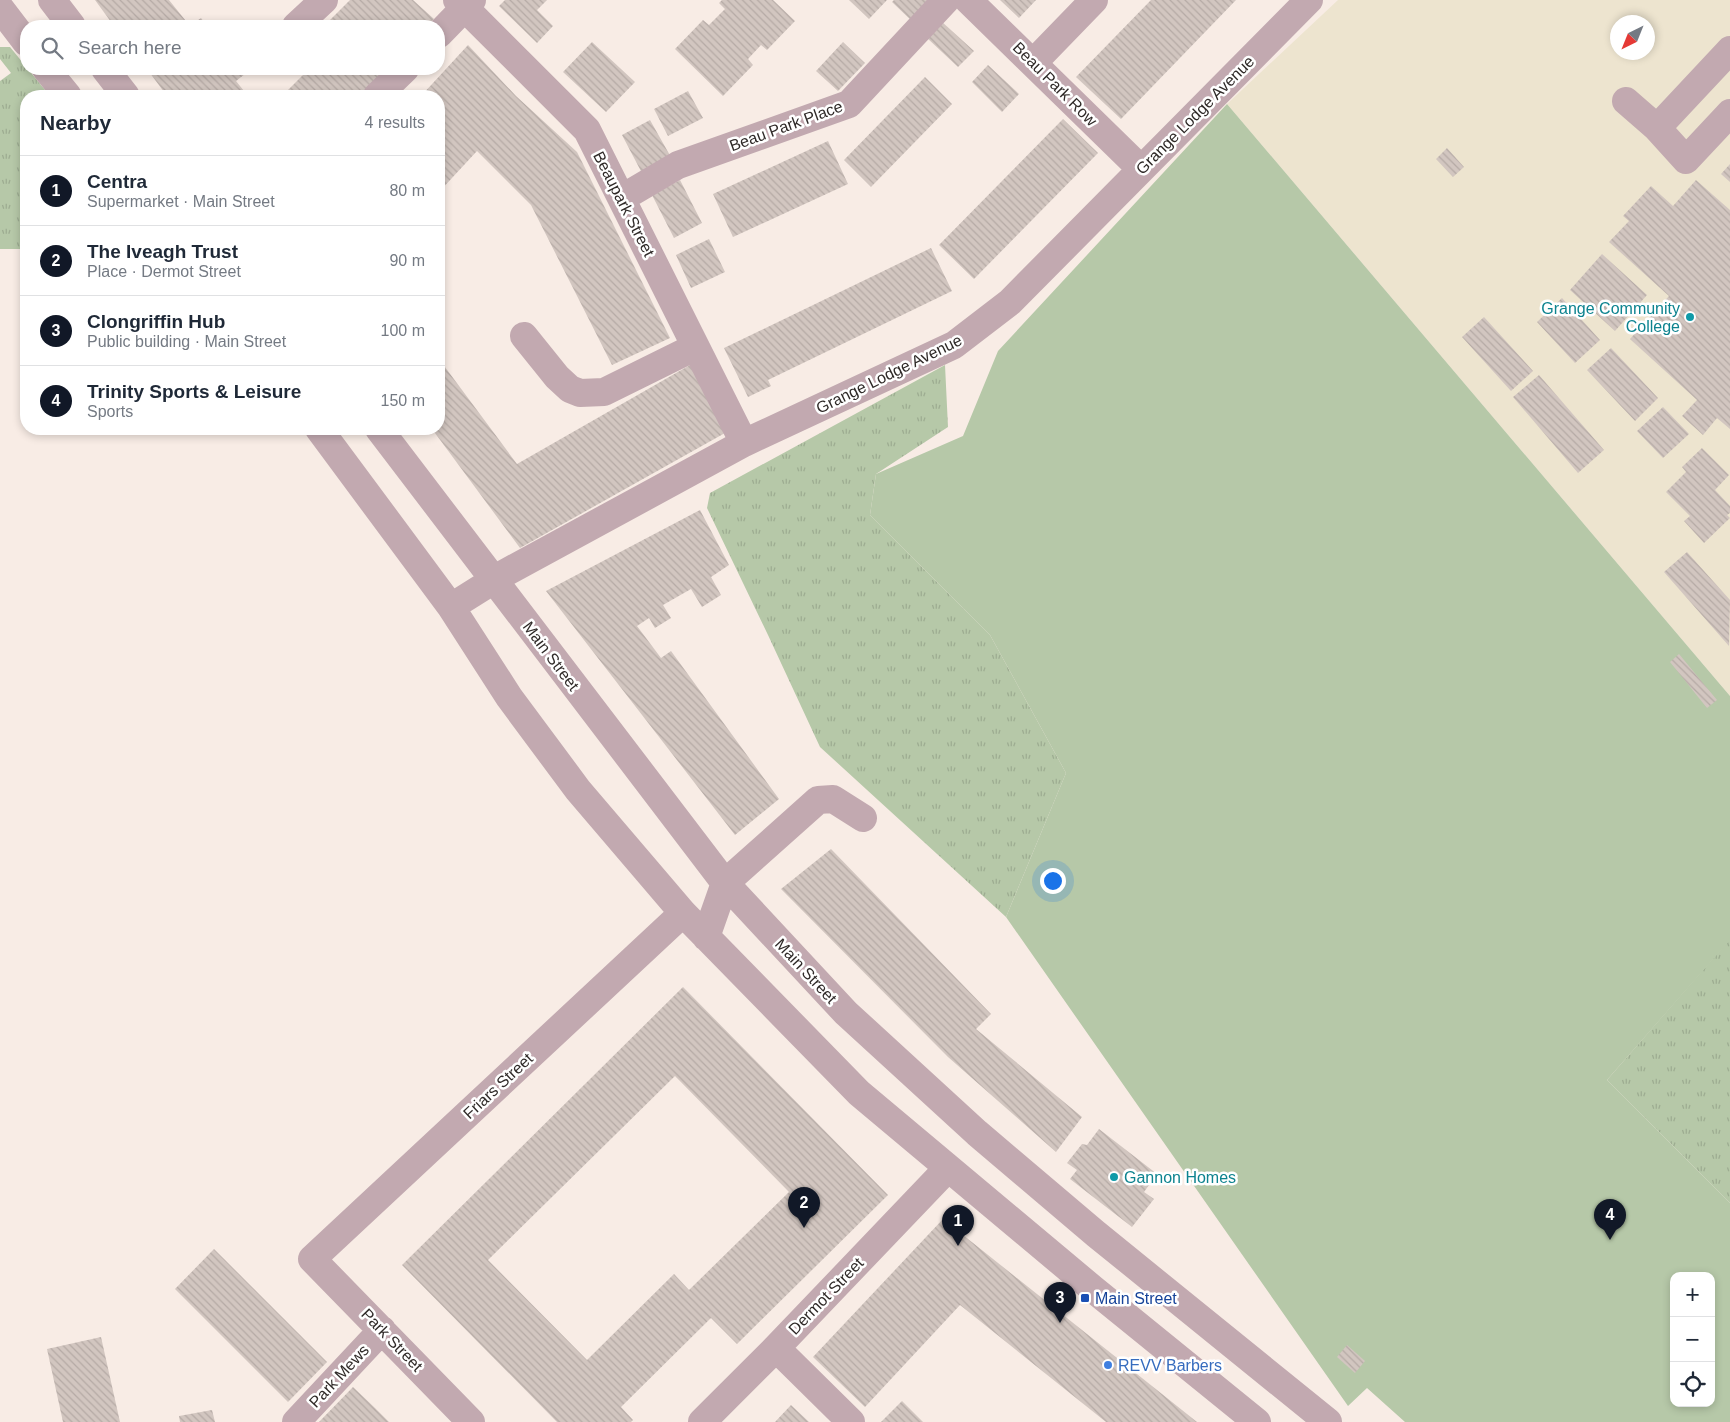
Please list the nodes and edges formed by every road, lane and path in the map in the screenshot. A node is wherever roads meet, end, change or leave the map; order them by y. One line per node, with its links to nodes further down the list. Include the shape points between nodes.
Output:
1 (52, 0): 9 (street)
2 (324, 0): 10 (street)
3 (946, 0): 25 (street, Beau Park Place, via 849,104 678,164)
4 (968, 0): 14 (street, Beau Park Row)
5 (1094, 0): 14 (street)
6 (1309, 0): 24 (street, Grange Lodge Avenue)
7 (465, 3): 11 (street); 25 (street, Beaupark Street, via 587,130)
8 (0, 8): 12 (street)
9 (67, 20)
10 (302, 20)
11 (445, 27)
12 (20, 34)
13 (1730, 50): 23 (street)
14 (1033, 63): 24 (street, Beau Park Row)
15 (51, 75): 18 (street)
16 (110, 75): 19 (street)
17 (398, 75): 20 (street)
18 (63, 90)
19 (121, 90)
20 (383, 90)
21 (1626, 100): 23 (street)
22 (1730, 113): 23 (street, via 1686,160)
23 (1657, 128)
24 (1141, 169): 30 (street, Grange Lodge Avenue, via 1010,302 954,345)
25 (622, 198): 27 (street, Beaupark Street)
26 (524, 336): 27 (street, via 557,377 580,393 604,392)
27 (695, 346): 30 (street, Beaupark Street)
28 (324, 435): 32 (street)
29 (384, 435): 31 (street, Main Street)
30 (744, 443): 31 (street, Grange Lodge Avenue)
31 (494, 581): 32 (street, Grange Lodge Avenue); 34 (street, Main Street)
32 (451, 607): 35 (street, via 509,697 578,790)
33 (863, 818): 34 (street, via 846,805 813,791)
34 (725, 883): 36 (street); 41 (street, Main Street, via 846,1013 977,1133)
35 (683, 913): 36 (street); 38 (street, Friars Street)
36 (706, 937): 37 (street, via 858,1093)
37 (948, 1168): 40 (street, Dermot Street); 46 (street)
38 (312, 1259): 39 (street, Park Street)
39 (382, 1330): 42 (street, Park Mews); 43 (street, Park Street)
40 (776, 1348): 44 (street, Dermot Street); 45 (street)
41 (1316, 1418)
42 (296, 1422)
43 (471, 1422)
44 (702, 1422)
45 (851, 1422)
46 (1257, 1422)

